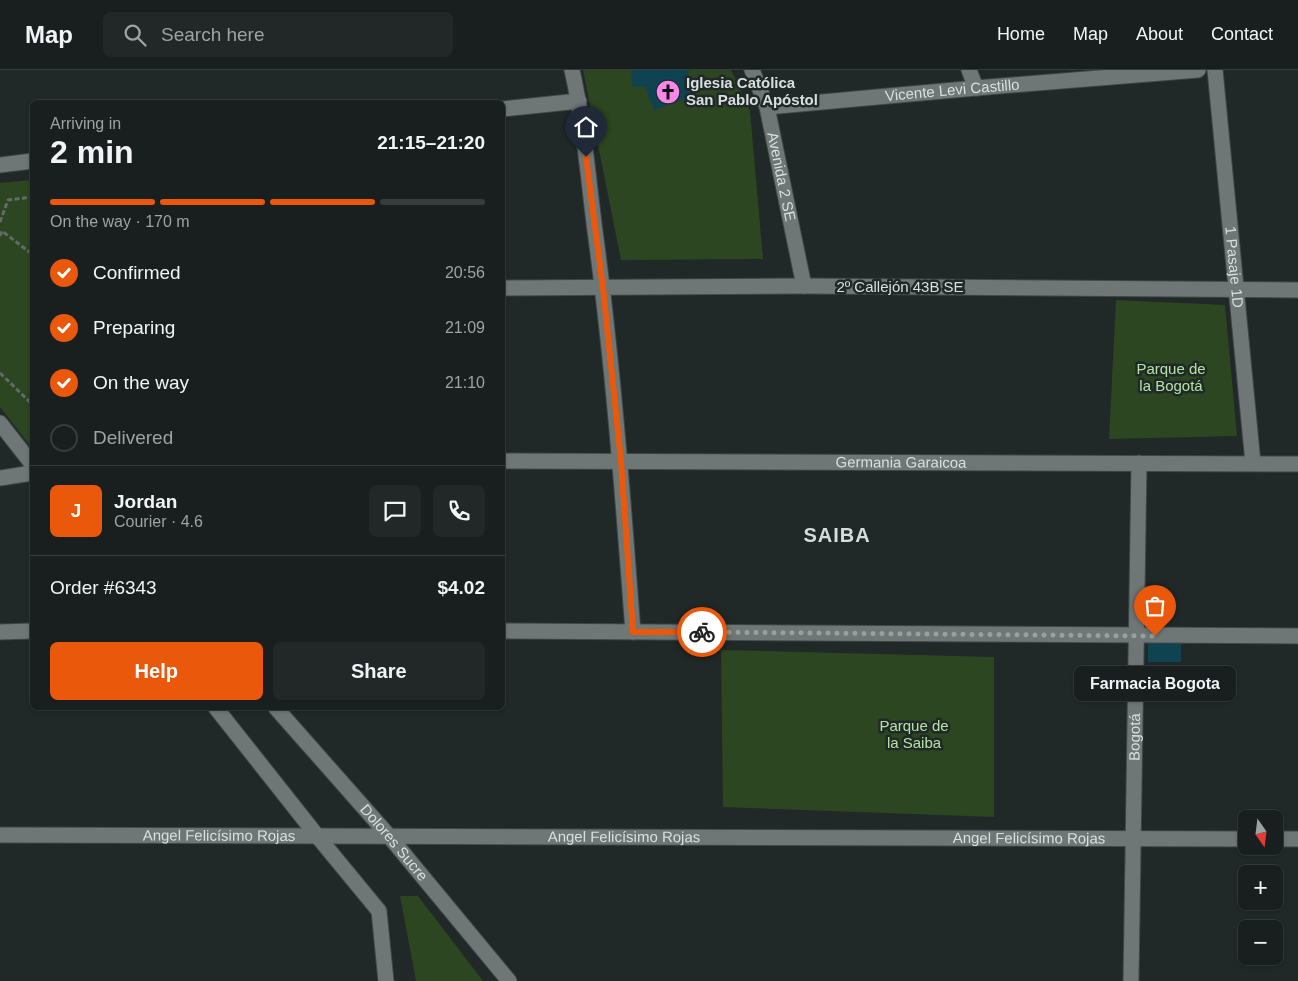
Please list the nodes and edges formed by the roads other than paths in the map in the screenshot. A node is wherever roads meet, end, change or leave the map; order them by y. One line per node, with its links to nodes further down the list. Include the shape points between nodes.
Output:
1 (572, 70): 7 (street)
2 (752, 70): 8 (street, Avenida 2 SE)
3 (969, 70): 6 (street)
4 (1198, 70): 6 (street, Vicente Levi Castillo)
5 (1215, 70): 15 (street, 1 Pasaje 1D)
6 (976, 88): 8 (street, Vicente Levi Castillo)
7 (579, 101): 9 (street); 14 (street)
8 (767, 107): 12 (street, Avenida 2 SE)
9 (505, 109)
10 (30, 161): 11 (street)
11 (0, 165)
12 (804, 286): 14 (street, 2º Callejón 43B SE); 15 (street, 2º Callejón 43B SE)
13 (505, 288): 14 (street, 2º Callejón 43B SE)
14 (603, 288): 20 (street)
15 (1236, 290): 16 (street, 2º Callejón 43B SE); 22 (street, 1 Pasaje 1D)
16 (1298, 290)
17 (0, 423): 18 (street)
18 (30, 461)
19 (505, 461): 20 (street, Germania Garaicoa)
20 (621, 461): 21 (street, Germania Garaicoa); 29 (street)
21 (1139, 463): 22 (street, Germania Garaicoa); 30 (street, Bogotá)
22 (1253, 463): 23 (street, Germania Garaicoa)
23 (1298, 464)
24 (30, 473): 25 (street)
25 (0, 478)
26 (30, 631): 28 (street)
27 (505, 631): 29 (street)
28 (0, 632)
29 (633, 632): 30 (street)
30 (1137, 636): 31 (street); 37 (street, Bogotá)
31 (1298, 636)
32 (218, 710): 36 (street)
33 (278, 710): 35 (street, Dolores Sucre)
34 (0, 835): 36 (street, Angel Felicísimo Rojas)
35 (389, 836): 36 (street, Angel Felicísimo Rojas); 37 (street, Angel Felicísimo Rojas); 42 (street, Dolores Sucre)
36 (318, 837): 41 (street, via 379,911)
37 (1133, 838): 38 (street, Angel Felicísimo Rojas); 43 (street, Bogotá)
38 (1238, 839)
39 (1283, 839): 40 (street)
40 (1298, 839)
41 (386, 981)
42 (509, 981)
43 (1131, 981)

